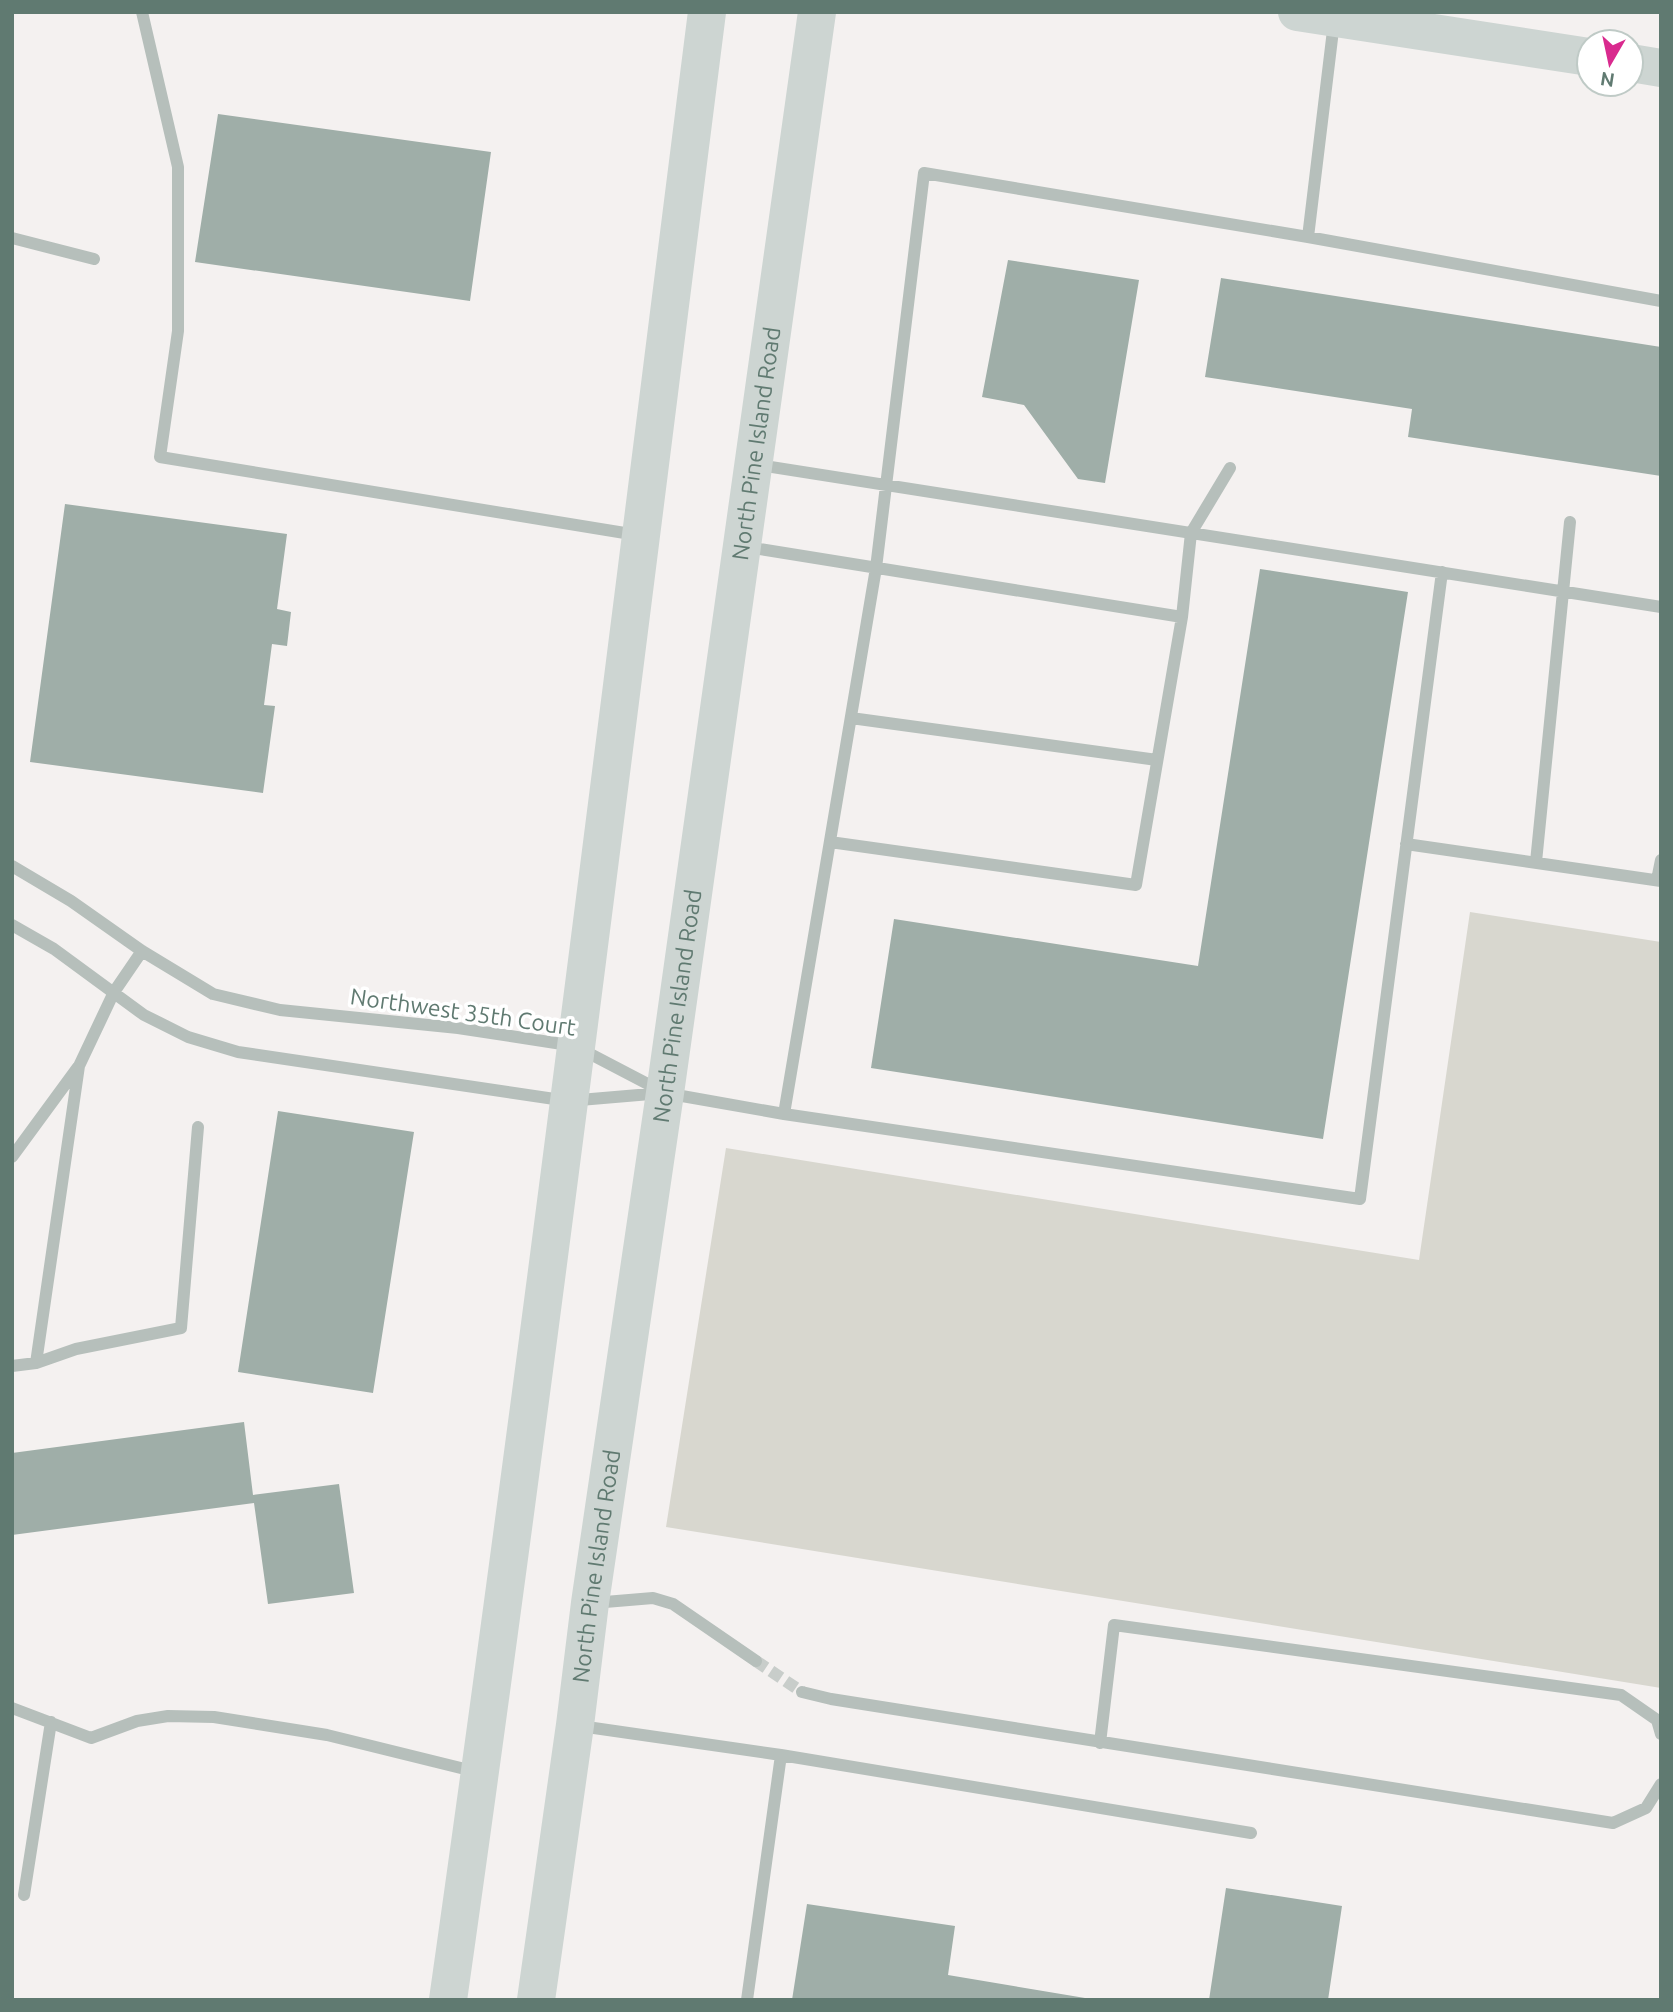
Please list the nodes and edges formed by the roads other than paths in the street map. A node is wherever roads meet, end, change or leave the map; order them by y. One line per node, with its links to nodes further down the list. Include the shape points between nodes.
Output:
1 (142, 12): 16 (street, via 178,167 178,331 160,457)
2 (707, 12): 16 (main road)
3 (817, 12): 11 (main road, North Pine Island Road)
4 (1297, 12): 5 (main road)
5 (1335, 19): 6 (main road); 7 (street)
6 (1575, 55)
7 (1308, 237): 10 (street); 13 (street, via 924,173)
8 (12, 238): 9 (street)
9 (94, 259)
10 (1661, 301)
11 (754, 464): 13 (street); 17 (main road, North Pine Island Road)
12 (1230, 468): 15 (street)
13 (886, 485): 15 (street); 18 (street)
14 (1570, 522): 20 (street)
15 (1191, 533): 19 (street); 22 (street)
16 (641, 536): 34 (main road)
17 (742, 546): 18 (street); 36 (main road, North Pine Island Road)
18 (876, 568): 22 (street); 23 (street)
19 (1441, 572): 20 (street); 26 (street)
20 (1563, 591): 21 (street); 28 (street)
21 (1661, 607)
22 (1182, 617): 24 (street)
23 (851, 718): 24 (street); 25 (street)
24 (1157, 760): 25 (street, via 1136,885)
25 (830, 842): 38 (street)
26 (1406, 844): 28 (street); 38 (street, via 1360,1199)
27 (1661, 860): 30 (street)
28 (1536, 862): 30 (street)
29 (12, 866): 32 (street, Northwest 35th Court)
30 (1659, 880)
31 (12, 925): 33 (street)
32 (142, 951): 33 (street); 34 (street, Northwest 35th Court, via 213,994 279,1010 458,1028)
33 (114, 992): 35 (street); 37 (street, via 144,1015 188,1037 238,1052)
34 (575, 1046): 36 (street, Northwest 35th Court); 37 (main road)
35 (79, 1066): 40 (street); 41 (street)
36 (665, 1093): 37 (street); 38 (street); 43 (main road, North Pine Island Road)
37 (568, 1101): 52 (main road)
38 (784, 1114)
39 (198, 1127): 41 (street, via 181,1328 76,1349)
40 (12, 1157)
41 (36, 1363): 42 (street)
42 (12, 1366)
43 (590, 1603): 44 (street, via 653,1598 673,1604); 48 (main road, North Pine Island Road)
44 (756, 1661)
45 (802, 1692): 50 (street)
46 (12, 1708): 47 (street)
47 (51, 1722): 52 (street, via 91,1738 158,1717 214,1717 327,1735); 55 (street)
48 (575, 1725): 51 (street); 57 (main road, North Pine Island Road)
49 (1661, 1734): 50 (street, via 1657,1720 1621,1695 1114,1625)
50 (1100, 1744): 53 (street, via 1614,1823 1646,1808)
51 (781, 1755): 54 (street); 58 (street)
52 (481, 1773): 56 (main road)
53 (1661, 1784)
54 (1251, 1833)
55 (24, 1895)
56 (448, 2000)
57 (536, 2000)
58 (747, 2000)

